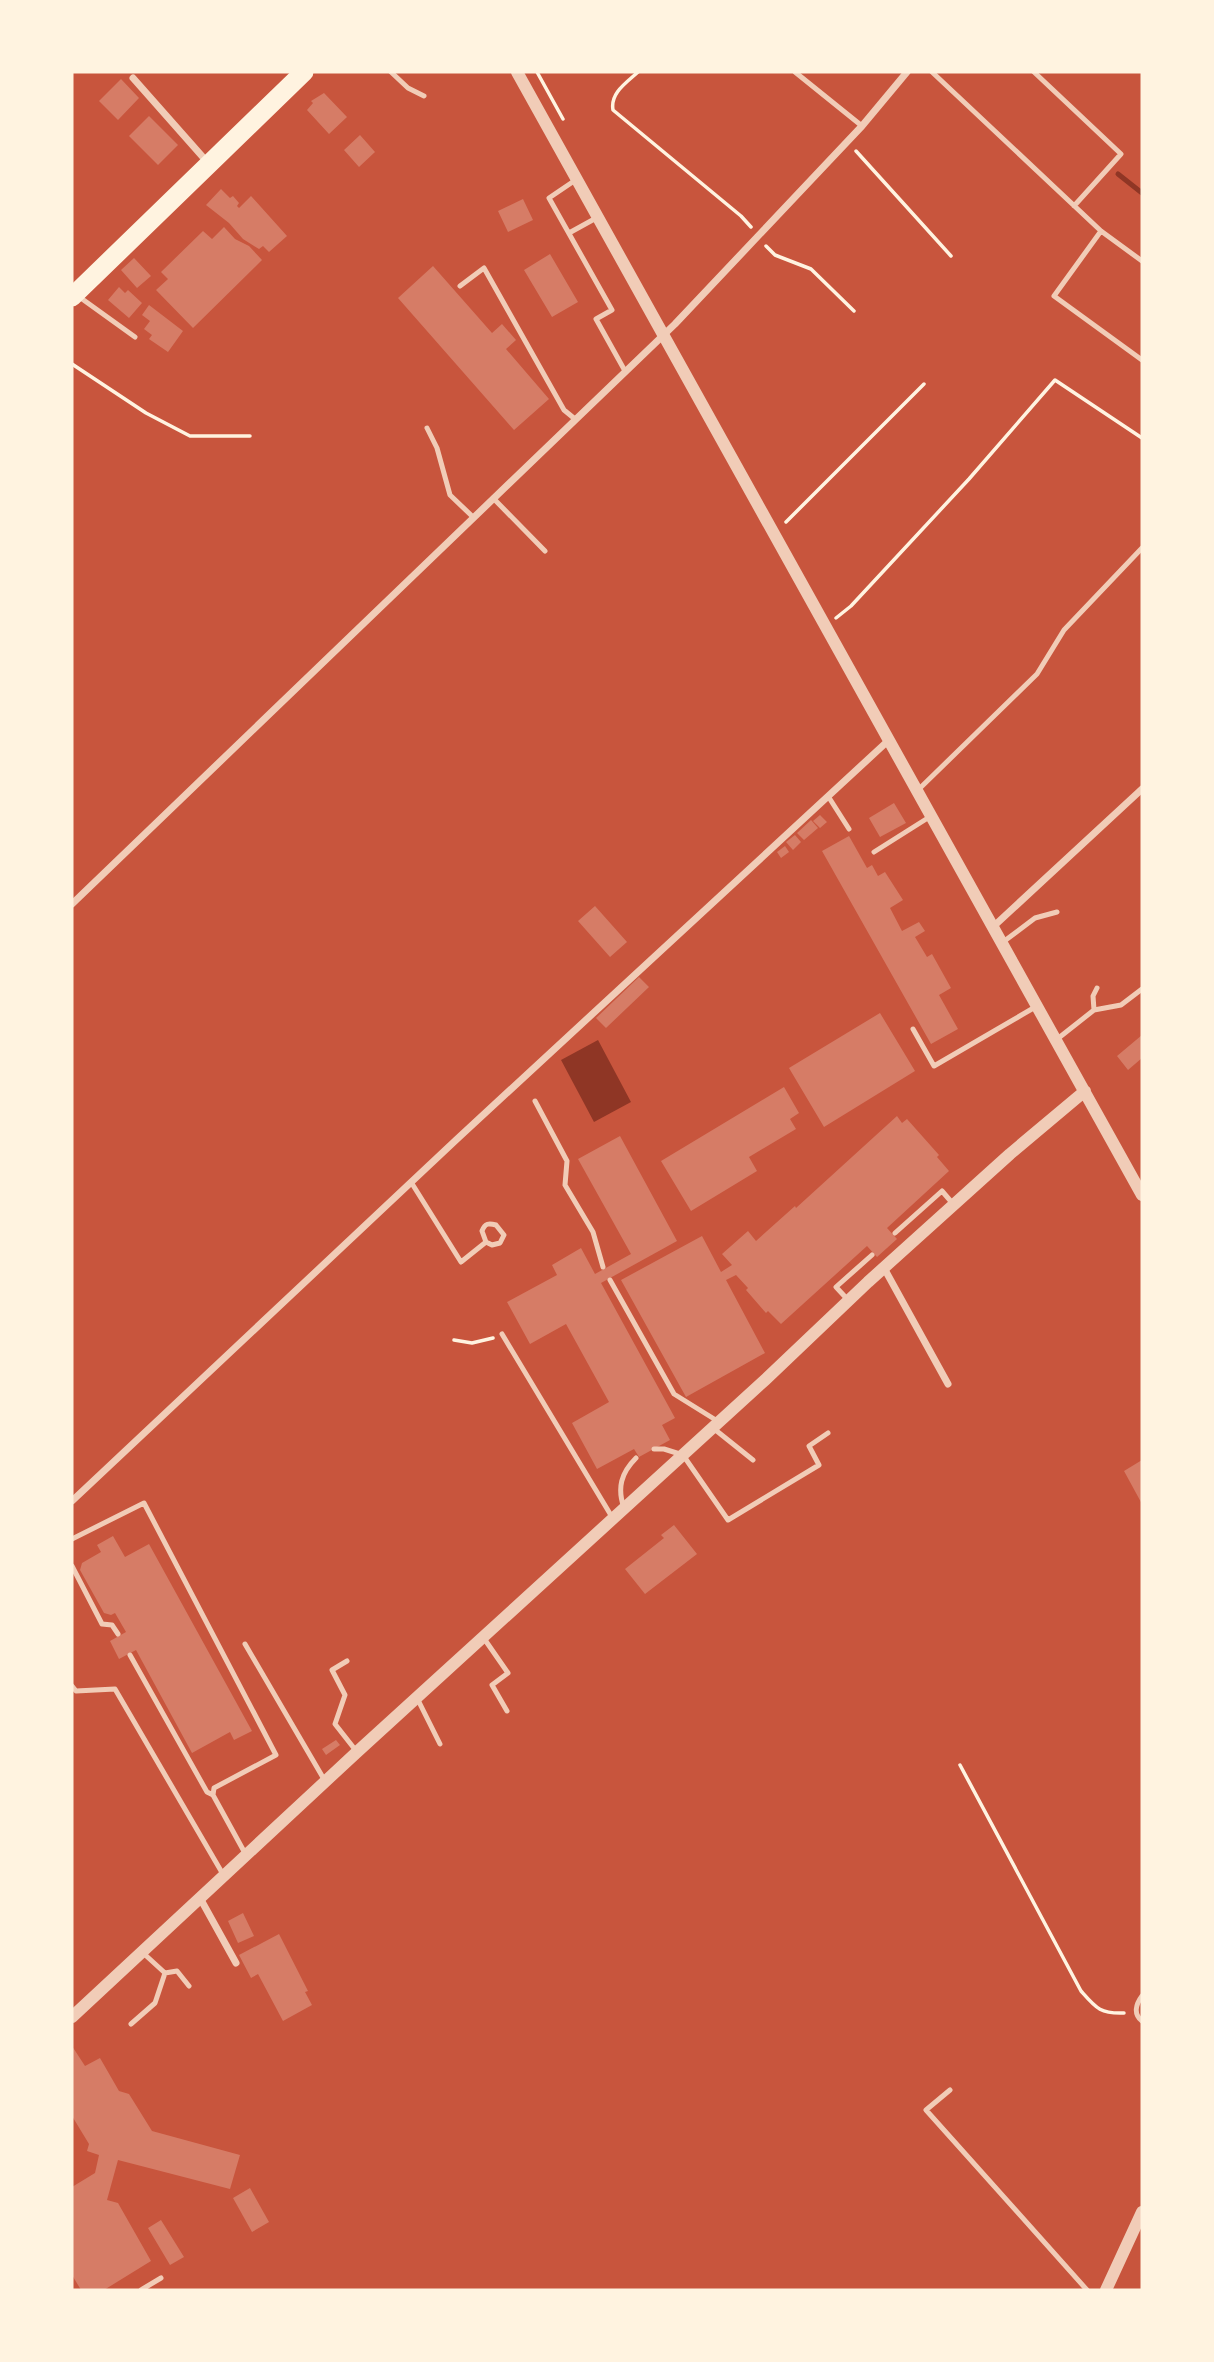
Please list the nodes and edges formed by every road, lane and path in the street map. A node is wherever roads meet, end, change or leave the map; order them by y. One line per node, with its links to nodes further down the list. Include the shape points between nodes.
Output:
1 (304, 72): 13 (highway)
2 (391, 72): 10 (lane, via 408,89)
3 (517, 72): 14 (street)
4 (638, 72): 19 (path, via 614,95 613,110 741,216)
5 (795, 72): 11 (lane)
6 (907, 72): 11 (street)
7 (932, 72): 15 (lane)
8 (1034, 72): 15 (lane, via 1121,154)
9 (133, 78): 13 (street)
10 (424, 96)
11 (862, 126): 12 (street)
12 (848, 142): 19 (street); 20 (path)
13 (210, 164): 23 (highway)
14 (577, 179): 16 (street); 18 (lane, via 549,198)
15 (1074, 206): 17 (lane)
16 (598, 216): 18 (lane); 25 (street)
17 (1101, 231): 21 (lane); 27 (lane, via 1054,296)
18 (569, 233): 29 (lane, via 612,310 596,319)
19 (759, 237): 24 (path, via 775,255 811,269); 25 (street)
20 (951, 256)
21 (1142, 261)
22 (460, 286): 31 (lane, via 484,268 564,410)
23 (73, 295): 26 (lane)
24 (854, 311)
25 (664, 334): 29 (street); 37 (street)
26 (135, 337)
27 (1142, 360)
28 (72, 364): 33 (path, via 190,436)
29 (625, 371): 31 (street)
30 (924, 384): 37 (path)
31 (575, 419): 35 (street)
32 (426, 428): 36 (lane, via 437,448 450,495)
33 (250, 436)
34 (1142, 438): 40 (path, via 1055,380 851,606)
35 (493, 498): 36 (street); 39 (lane)
36 (473, 517): 48 (street)
37 (775, 534): 40 (street)
38 (1142, 548): 43 (lane, via 1064,630 1037,674)
39 (545, 551)
40 (827, 626): 41 (street)
41 (890, 739): 43 (street); 44 (street)
42 (1142, 789): 50 (street)
43 (917, 790): 45 (street)
44 (828, 796): 46 (lane); 52 (street)
45 (931, 816): 47 (lane); 50 (street)
46 (849, 829)
47 (874, 852)
48 (72, 904)
49 (1057, 912): 51 (lane, via 1035,918)
50 (994, 926): 51 (street)
51 (1003, 942): 56 (street)
52 (663, 949): 53 (lane); 62 (street)
53 (669, 956)
54 (1097, 988): 57 (lane)
55 (1142, 989): 57 (lane, via 1121,1005)
56 (1037, 1006): 58 (lane, via 934,1066); 59 (street)
57 (1094, 1010): 59 (lane)
58 (913, 1029)
59 (1056, 1040): 60 (street)
60 (1084, 1091): 63 (street); 64 (street)
61 (534, 1101): 68 (lane, via 567,1161 565,1185 593,1232)
62 (411, 1182): 66 (lane, via 461,1262); 81 (street)
63 (1142, 1195)
64 (954, 1205): 65 (lane, via 942,1191); 69 (street)
65 (895, 1233)
66 (486, 1242): 66 (lane, via 500,1243 504,1236 496,1225 484,1226)
67 (872, 1255): 71 (lane, via 836,1287)
68 (603, 1267)
69 (884, 1268): 71 (street); 74 (street)
70 (610, 1280): 75 (lane, via 674,1394)
71 (849, 1301): 75 (street)
72 (502, 1334): 73 (path, via 472,1343); 83 (lane)
73 (454, 1340)
74 (948, 1384)
75 (716, 1425): 78 (street); 80 (lane)
76 (828, 1433): 78 (lane, via 809,1446 819,1465 728,1520)
77 (654, 1450): 78 (lane)
78 (683, 1455): 82 (street)
79 (636, 1458): 82 (lane, via 621,1481)
80 (754, 1460)
81 (72, 1501)
82 (624, 1509): 83 (street)
83 (613, 1518): 87 (street)
84 (72, 1539): 98 (lane, via 144,1503 276,1755 214,1788)
85 (72, 1566): 86 (lane, via 102,1624 113,1625)
86 (118, 1634)
87 (483, 1637): 92 (street); 93 (lane, via 508,1673 492,1685)
88 (245, 1644): 97 (lane)
89 (130, 1655): 98 (lane, via 207,1792)
90 (347, 1661): 95 (lane, via 332,1670 345,1695 335,1724)
91 (72, 1686): 100 (lane, via 76,1691 115,1689)
92 (417, 1698): 94 (lane); 95 (street)
93 (507, 1711)
94 (440, 1744)
95 (357, 1752): 97 (street)
96 (960, 1765): 107 (path, via 1081,1991 1097,2009 1110,2014)
97 (325, 1781): 99 (street)
98 (213, 1795): 99 (lane)
99 (246, 1855): 100 (street)
100 (224, 1876): 101 (street)
101 (200, 1898): 102 (street); 103 (street)
102 (142, 1952): 104 (lane); 108 (street)
103 (236, 1963)
104 (165, 1973): 105 (lane, via 177,1971); 110 (lane, via 155,2003)
105 (189, 1986)
106 (1142, 1996): 107 (lane)
107 (1137, 2013): 109 (lane)
108 (72, 2017)
109 (1142, 2021)
110 (131, 2024)
111 (950, 2090): 115 (lane, via 926,2110)
112 (1142, 2212): 116 (street)
113 (162, 2278): 114 (lane)
114 (141, 2290)
115 (1087, 2290)
116 (1106, 2290)

